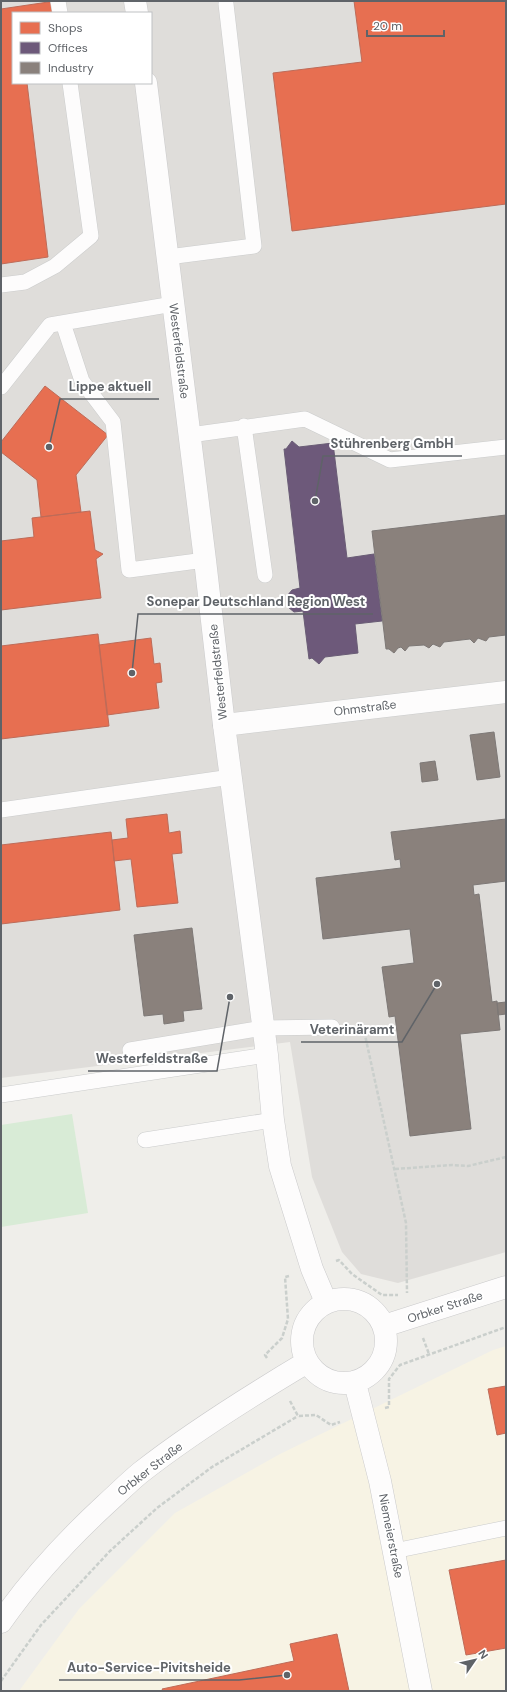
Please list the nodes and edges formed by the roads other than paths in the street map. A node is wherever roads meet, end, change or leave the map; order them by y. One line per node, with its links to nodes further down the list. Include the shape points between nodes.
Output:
1 (58, 1): 4 (lane)
2 (135, 1): 5 (street)
3 (226, 4): 8 (lane, via 254,246)
4 (60, 12)
5 (137, 12)
6 (70, 84): 9 (lane, via 91,236 55,266 25,282)
7 (146, 84): 8 (street, Westerfeldstraße)
8 (168, 257): 10 (street, Westerfeldstraße)
9 (1, 285)
10 (173, 304): 11 (lane); 14 (street, Westerfeldstraße)
11 (63, 323): 12 (lane, via 50,325); 16 (lane, via 82,381 114,422 129,570)
12 (1, 387)
13 (244, 426): 14 (lane); 15 (lane, via 305,419 390,460); 17 (lane)
14 (190, 435): 16 (street, Westerfeldstraße)
15 (506, 447)
16 (205, 560): 19 (street, Westerfeldstraße)
17 (265, 575)
18 (506, 692): 19 (street, Ohmstraße)
19 (224, 725): 20 (street, Westerfeldstraße)
20 (230, 777): 21 (lane); 23 (street, Westerfeldstraße)
21 (1, 810)
22 (332, 1027): 23 (lane)
23 (263, 1028): 24 (lane); 25 (street, Westerfeldstraße)
24 (130, 1050)
25 (267, 1056): 26 (lane); 27 (street, Westerfeldstraße)
26 (1, 1095)
27 (273, 1120): 28 (lane); 30 (street, Westerfeldstraße, via 280,1166 312,1269)
28 (145, 1140)
29 (506, 1287): 31 (street, Orbker Straße)
30 (326, 1302): 31 (street, via 354,1300 377,1314); 32 (street, via 312,1313 303,1328 302,1345)
31 (384, 1326): 33 (street, via 386,1350 382,1361 370,1374)
32 (307, 1362): 33 (street, via 315,1373 327,1381); 36 (street, Orbker Straße, via 277,1379 139,1474 51,1559)
33 (355, 1383): 35 (street, Niemeierstraße, via 380,1481)
34 (506, 1528): 35 (lane)
35 (394, 1550): 37 (street, Niemeierstraße)
36 (1, 1622)
37 (421, 1691)

